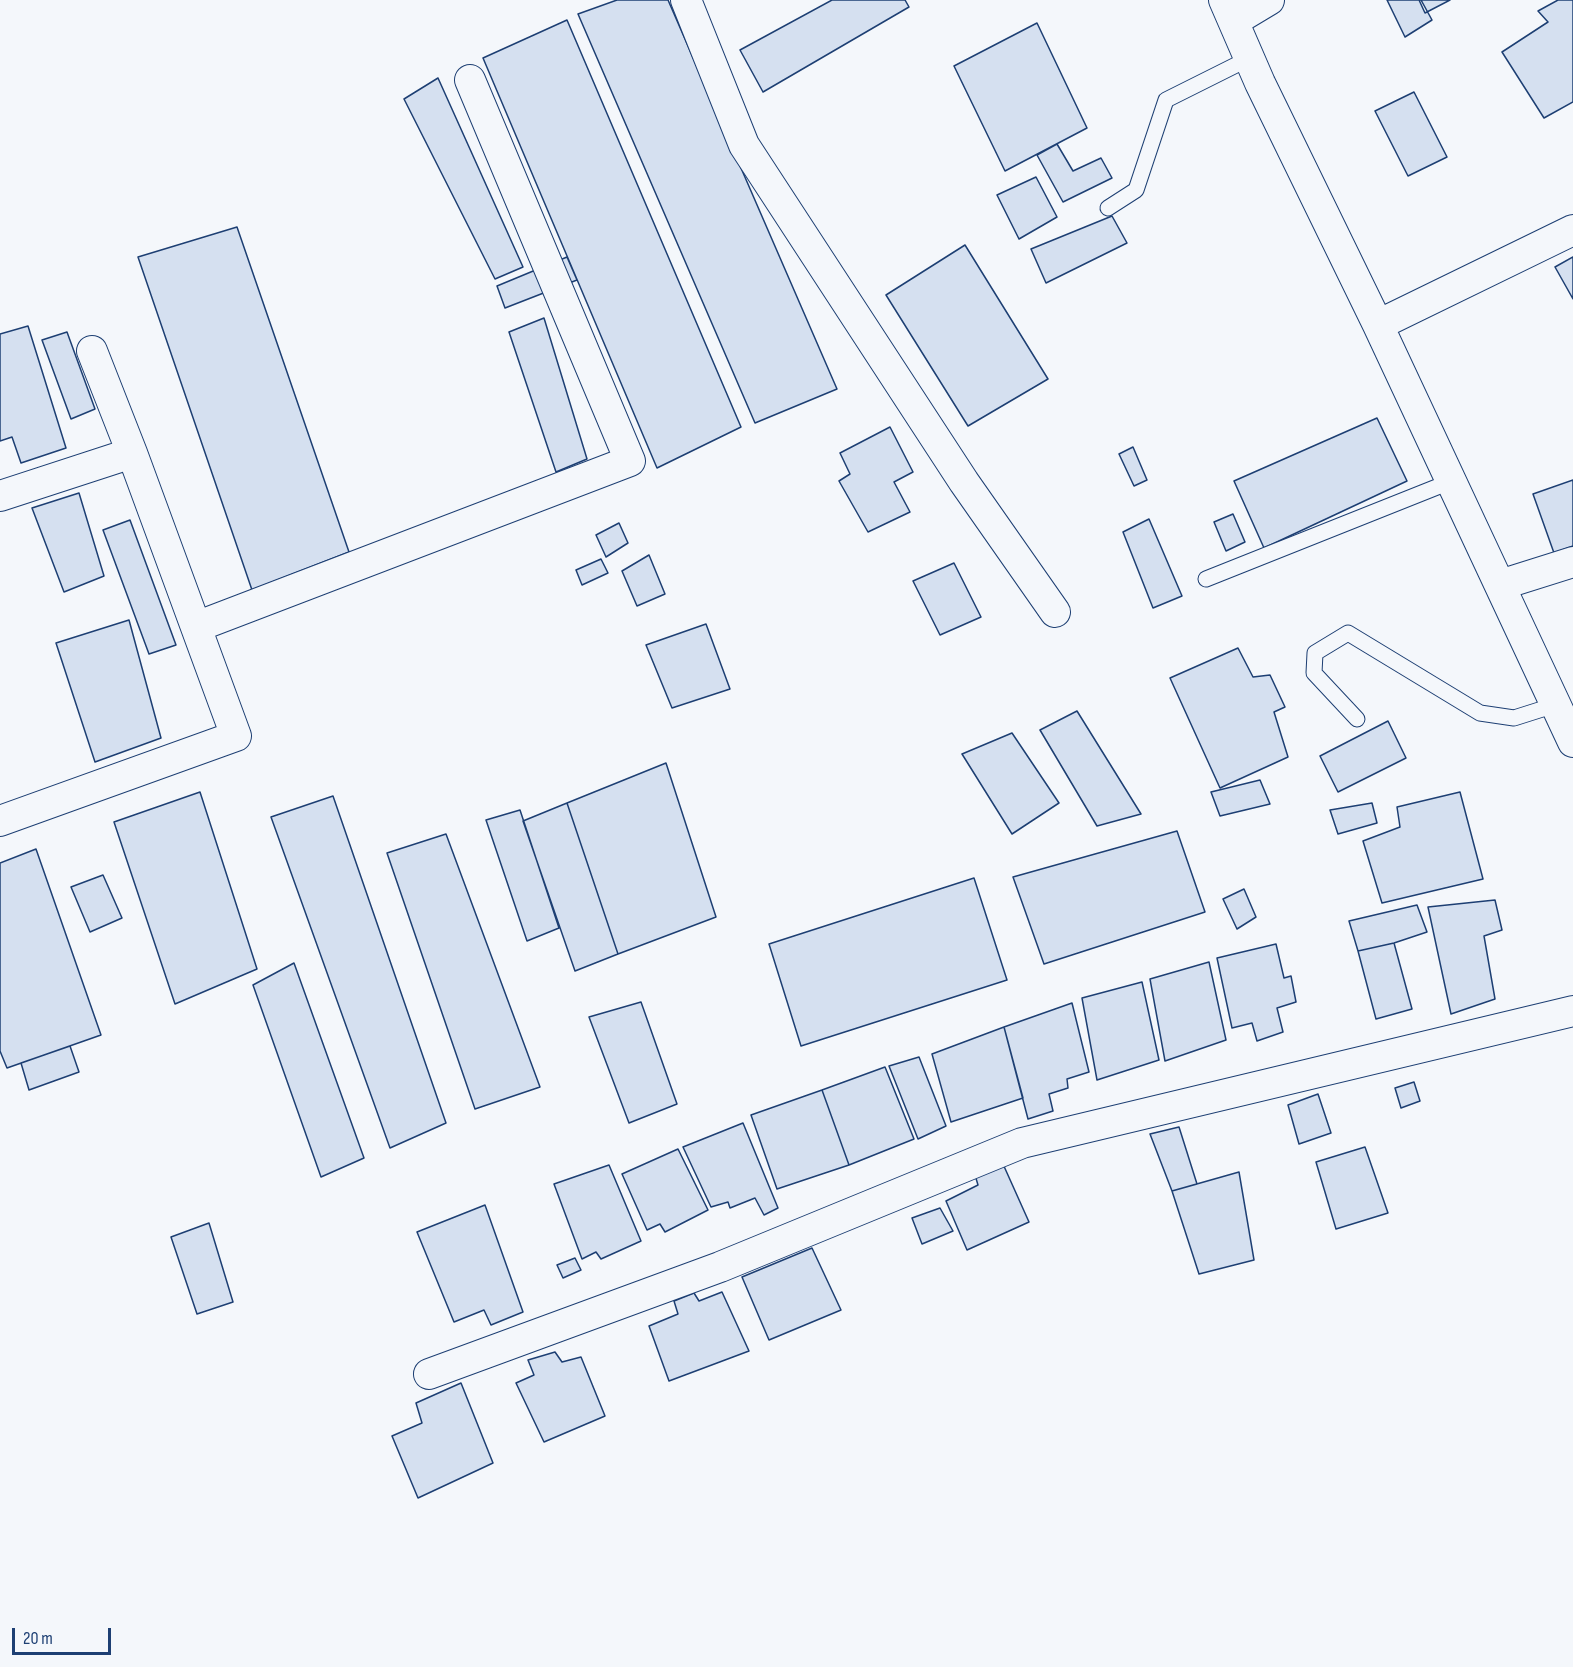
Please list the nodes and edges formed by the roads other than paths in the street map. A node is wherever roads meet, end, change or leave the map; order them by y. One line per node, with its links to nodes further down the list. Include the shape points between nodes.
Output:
1 (686, 0): 16 (street, via 744,145 964,482)
2 (1269, 0): 3 (street)
3 (1229, 10): 4 (street)
4 (1250, 58): 6 (lane, via 1166,100 1136,190); 8 (street)
5 (470, 80): 17 (street, via 630,461)
6 (1108, 208)
7 (1573, 230): 8 (street)
8 (1378, 325): 11 (street)
9 (92, 351): 10 (street)
10 (132, 453): 12 (street); 17 (street)
11 (1452, 481): 14 (lane); 15 (street)
12 (0, 496)
13 (1573, 562): 15 (street)
14 (1206, 579)
15 (1500, 585): 18 (street)
16 (1055, 612)
17 (196, 627): 21 (street, via 236,736)
18 (1555, 705): 19 (lane, via 1514,718 1480,713 1348,633 1315,653 1314,673); 20 (street)
19 (1358, 719)
20 (1573, 742)
21 (0, 821)
22 (1573, 1011): 23 (street, via 1022,1143 720,1267)
23 (429, 1374)

